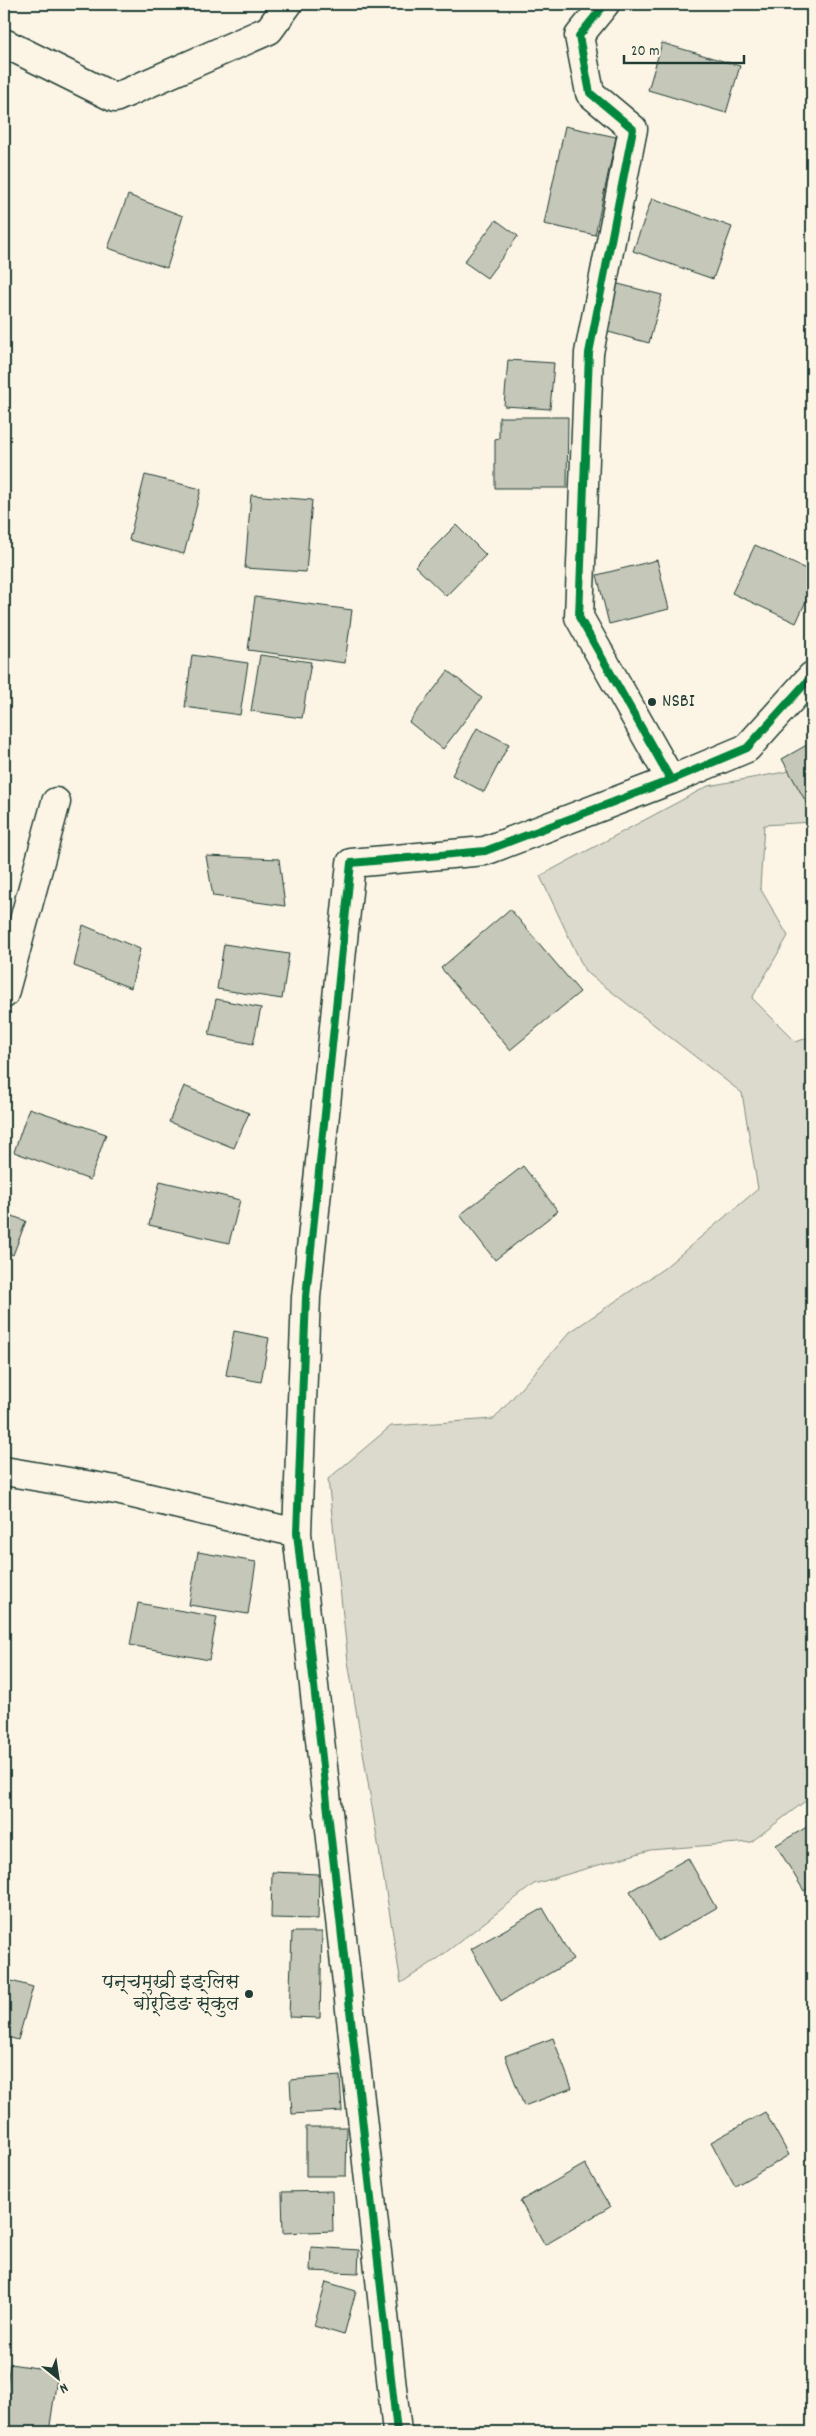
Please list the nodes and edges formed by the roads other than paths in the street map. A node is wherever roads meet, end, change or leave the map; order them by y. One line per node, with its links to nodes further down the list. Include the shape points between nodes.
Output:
1 (288, 4): 3 (street, via 269,30 115,98)
2 (606, 4): 5 (street, via 579,36 590,93 633,129 589,353 579,617)
3 (4, 43)
4 (812, 676): 5 (street, via 747,748)
5 (671, 780): 9 (street, via 485,851 352,863 306,1297)
6 (56, 802): 7 (street)
7 (4, 994)
8 (4, 1471): 9 (street, via 116,1490)
9 (297, 1533): 10 (street)
10 (397, 2432)

